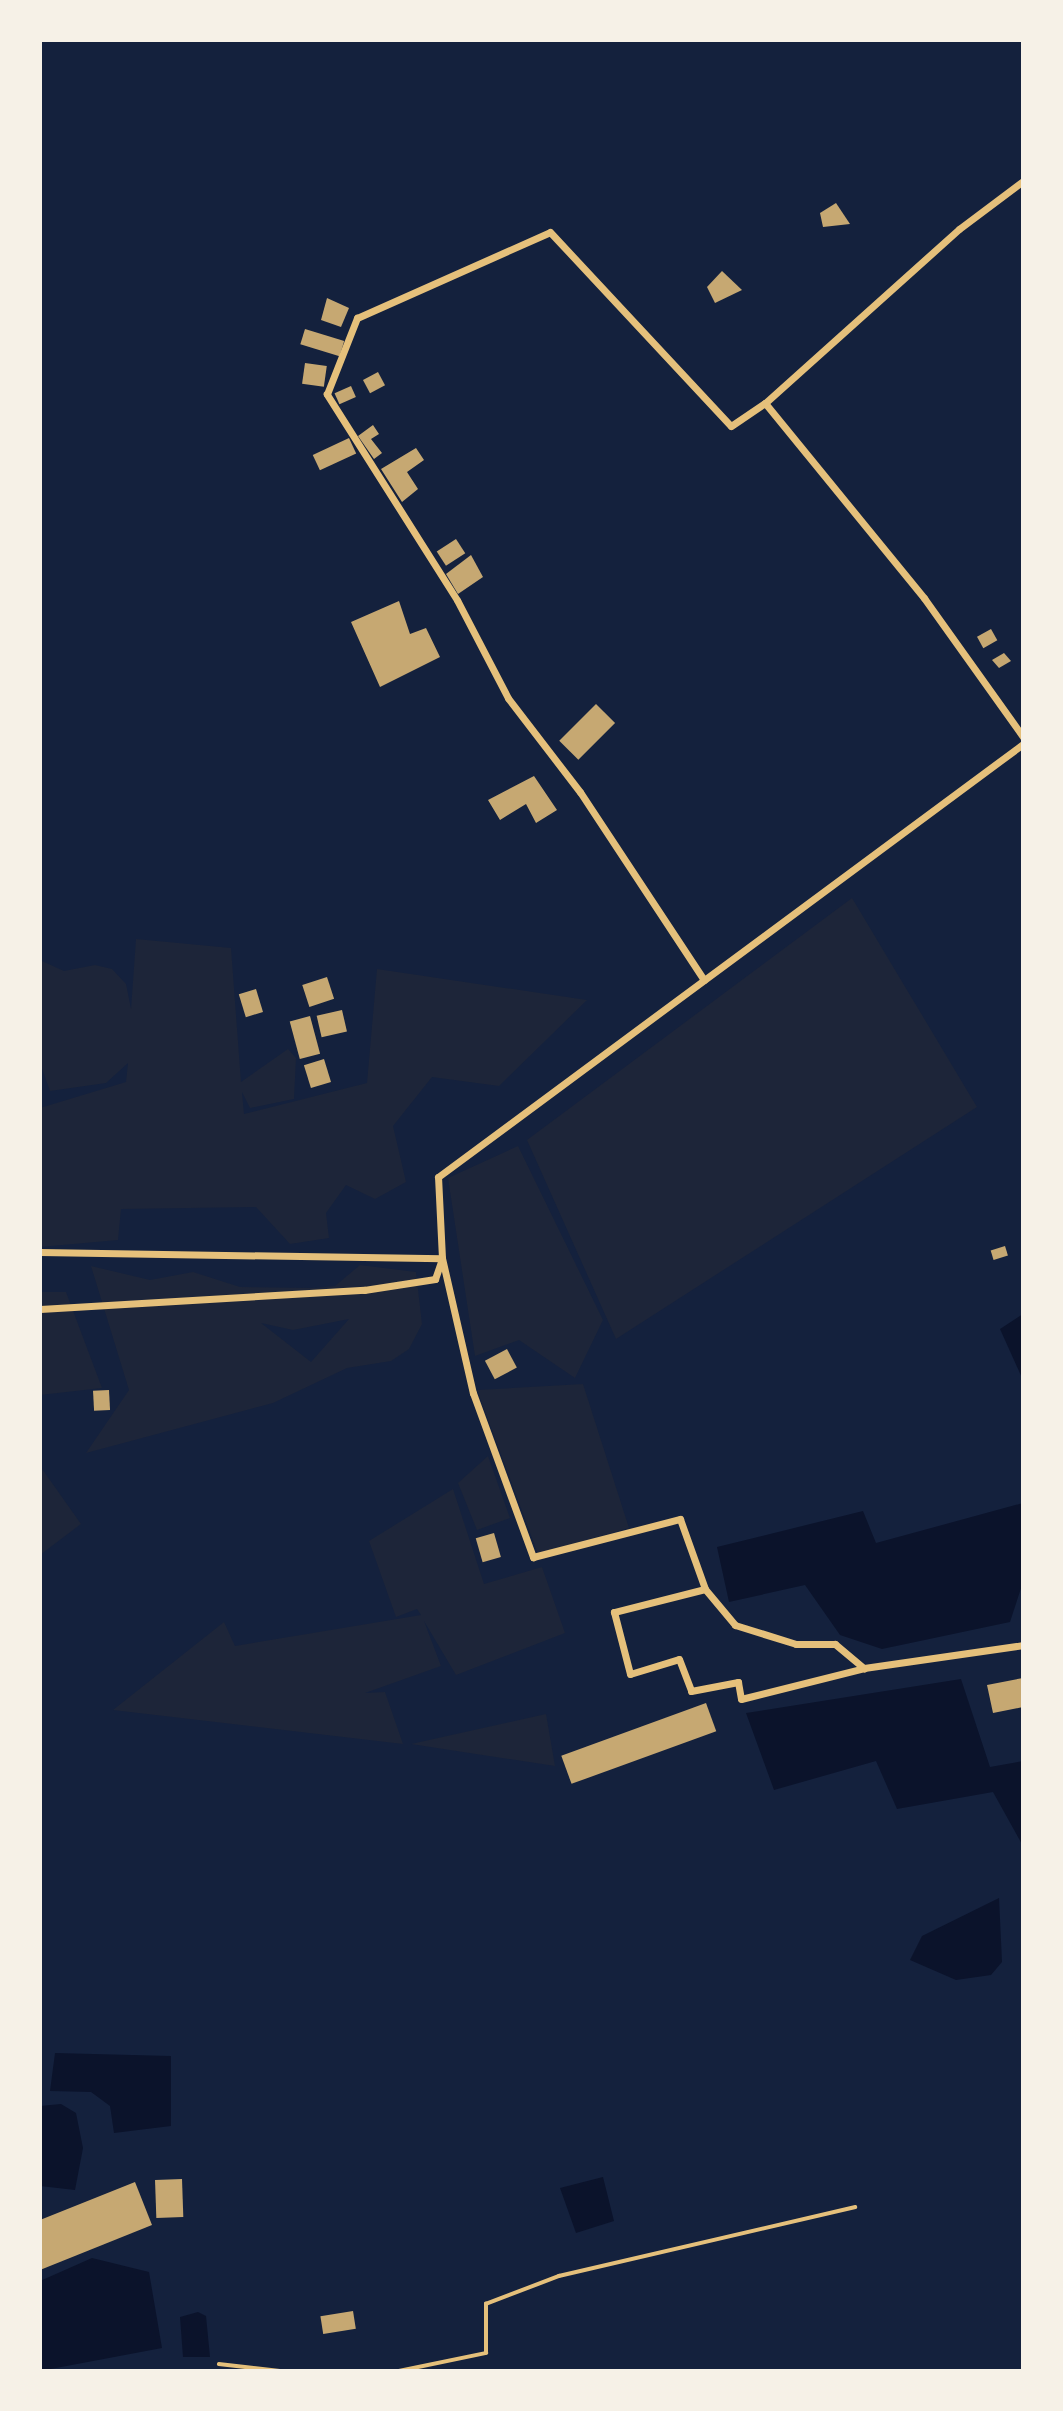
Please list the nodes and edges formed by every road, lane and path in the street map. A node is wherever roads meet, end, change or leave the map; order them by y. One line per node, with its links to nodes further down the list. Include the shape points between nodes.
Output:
1 (1023, 181): 2 (street, via 959,229)
2 (765, 403): 3 (street, via 924,598); 5 (street, via 731,426 550,232 357,318 327,394 457,600 508,698 580,792)
3 (1023, 737)
4 (1023, 744): 5 (street)
5 (704, 980): 7 (street, via 438,1177)
6 (40, 1252): 7 (street)
7 (442, 1258): 8 (street, via 435,1279 364,1290); 9 (street, via 472,1393 533,1557 680,1520)
8 (40, 1309)
9 (705, 1589): 11 (street, via 735,1625 796,1644 835,1644); 11 (street, via 614,1612 630,1674 678,1660 691,1691 737,1682 741,1699)
10 (1023, 1646): 11 (street)
11 (864, 1668)
12 (855, 2207): 15 (path, via 559,2276 486,2304 486,2353)
13 (219, 2364): 14 (path)
14 (280, 2371)
15 (399, 2371)

